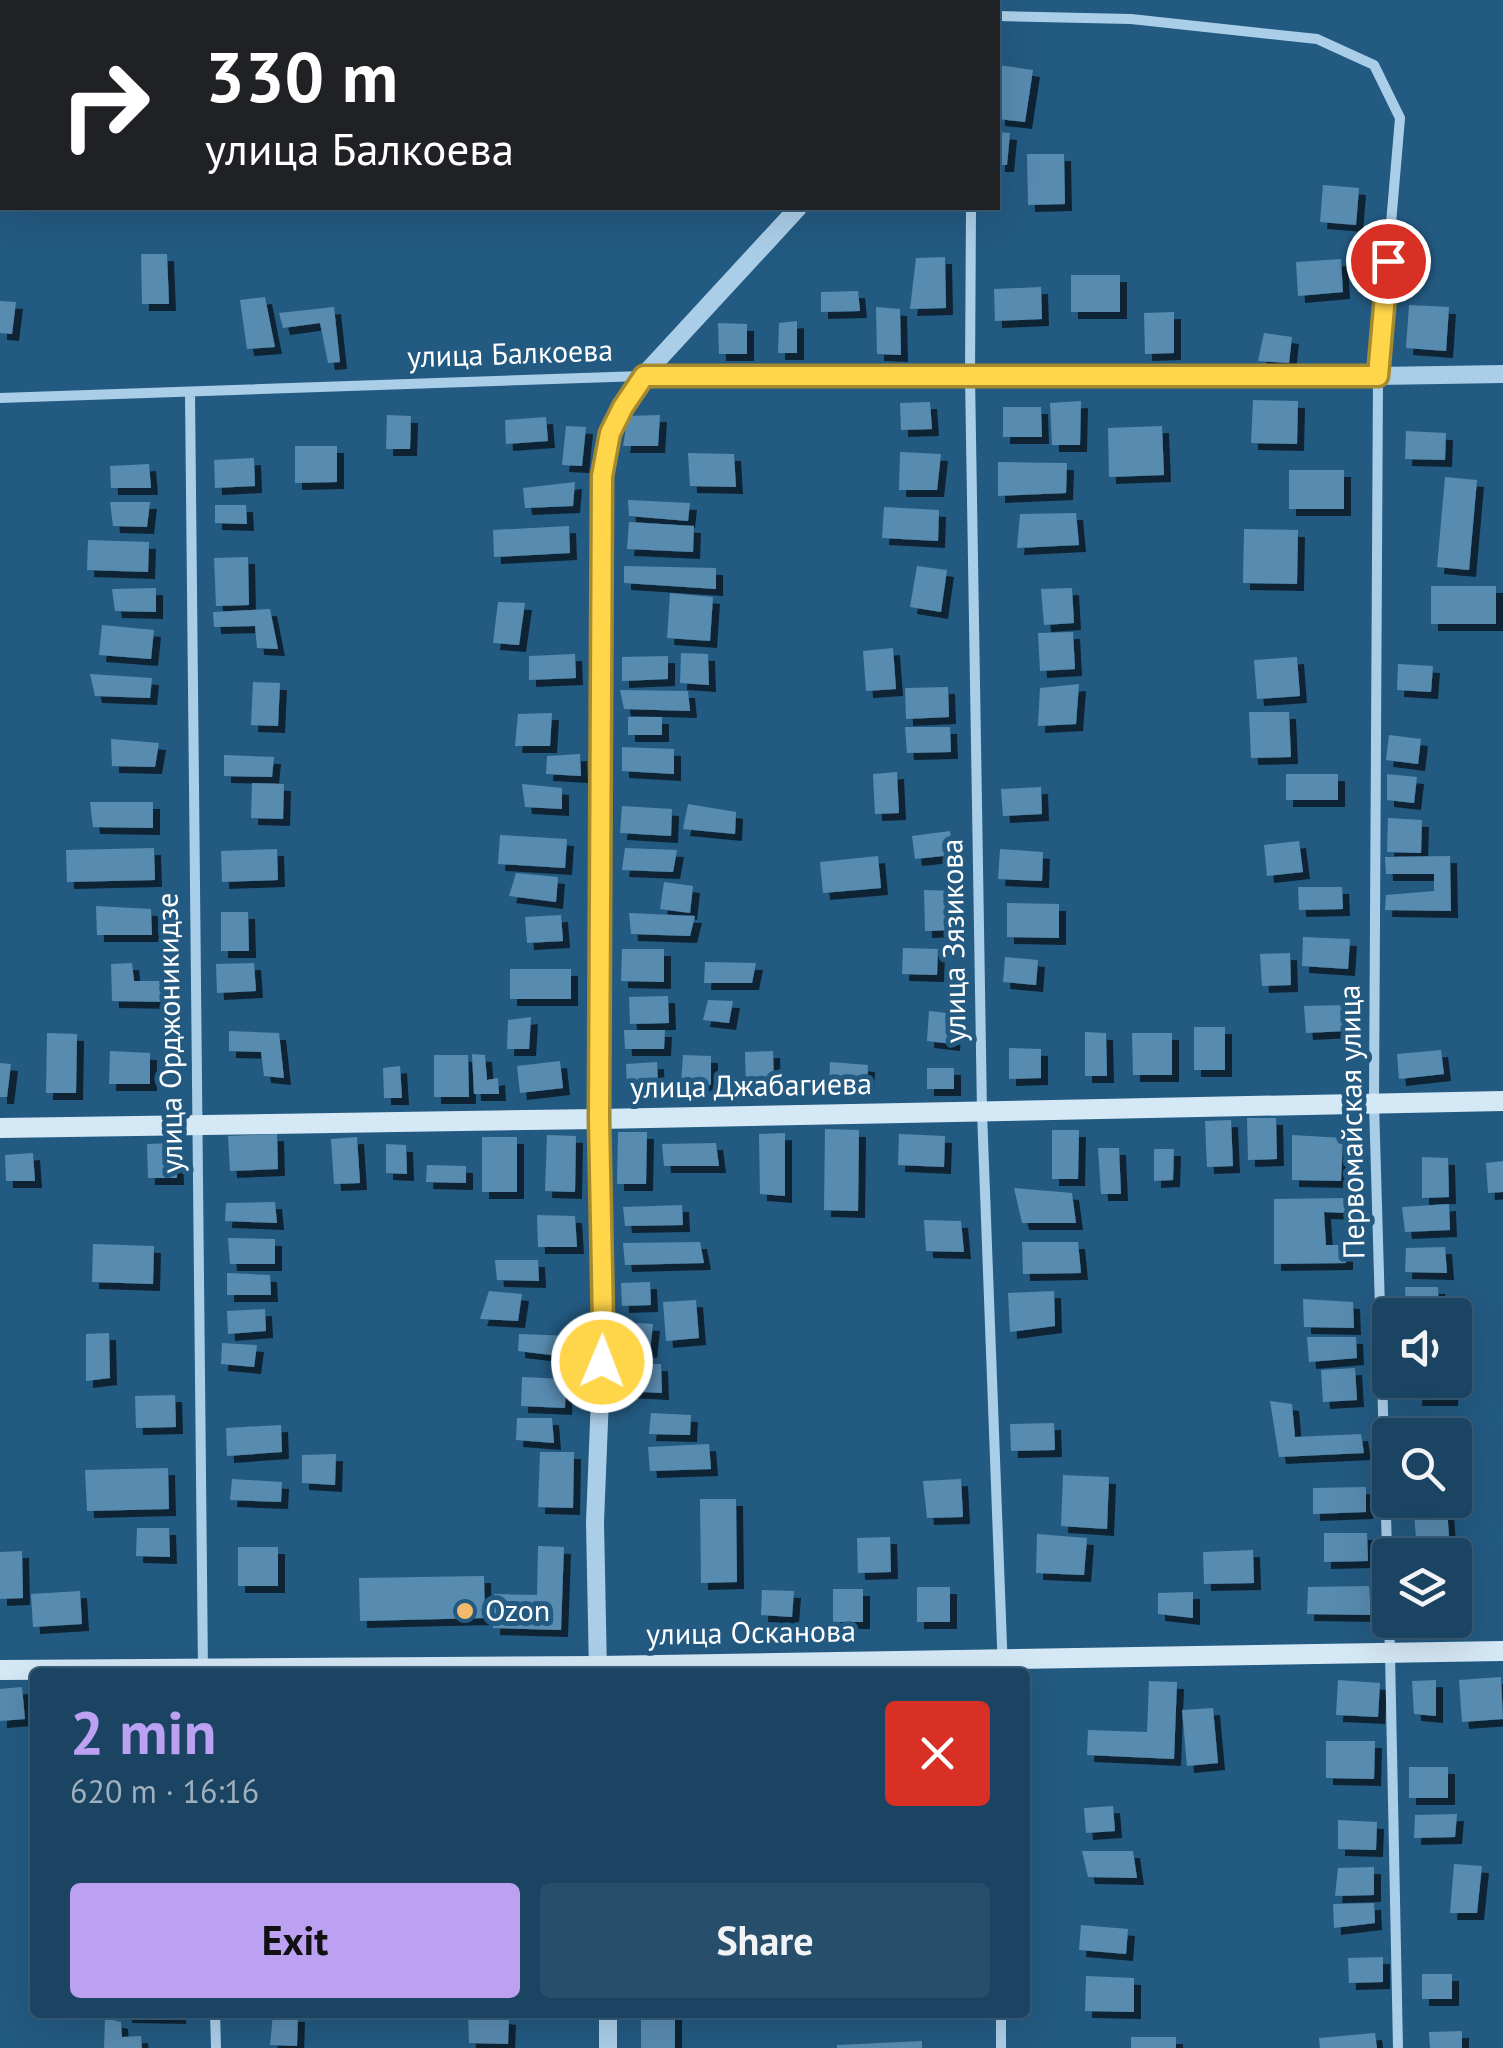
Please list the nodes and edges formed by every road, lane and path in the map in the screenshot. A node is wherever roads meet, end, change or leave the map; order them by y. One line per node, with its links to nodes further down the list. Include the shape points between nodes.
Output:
1 (1000, 16): 7 (street, Первомайская улица, via 1131,18 1317,39 1374,65 1400,118)
2 (796, 210): 5 (street)
3 (971, 210): 6 (street, улица Зязикова)
4 (1503, 374): 7 (street, улица Балкоева)
5 (644, 376): 6 (street, улица Балкоева); 8 (street, улица Балкоева); 13 (street, via 610,433 602,476)
6 (970, 376): 7 (street, улица Балкоева); 12 (street, улица Зязикова)
7 (1378, 376): 11 (street, Первомайская улица)
8 (190, 393): 9 (street, улица Балкоева); 14 (street, улица Орджоникидзе)
9 (0, 398)
10 (1503, 1101): 11 (main road, улица Джабагиева)
11 (1374, 1104): 12 (main road, улица Джабагиева); 17 (street, Первомайская улица)
12 (982, 1112): 13 (main road, улица Джабагиева); 18 (street, улица Зязикова)
13 (599, 1119): 14 (main road, улица Джабагиева); 20 (street)
14 (196, 1126): 15 (main road, улица Джабагиева); 19 (street, улица Орджоникидзе)
15 (0, 1128)
16 (1503, 1651): 17 (main road, улица Осканова)
17 (1390, 1652): 18 (main road, улица Осканова); 30 (street, Первомайская улица)
18 (1003, 1665): 21 (main road, улица Осканова)
19 (203, 1668)
20 (598, 1668)
21 (699, 1668)
22 (0, 1670): 23 (main road, улица Осканова)
23 (30, 1670)
24 (215, 2018): 27 (street)
25 (608, 2018): 28 (street)
26 (1001, 2018): 29 (street)
27 (216, 2048)
28 (608, 2048)
29 (1001, 2048)
30 (1398, 2048)

